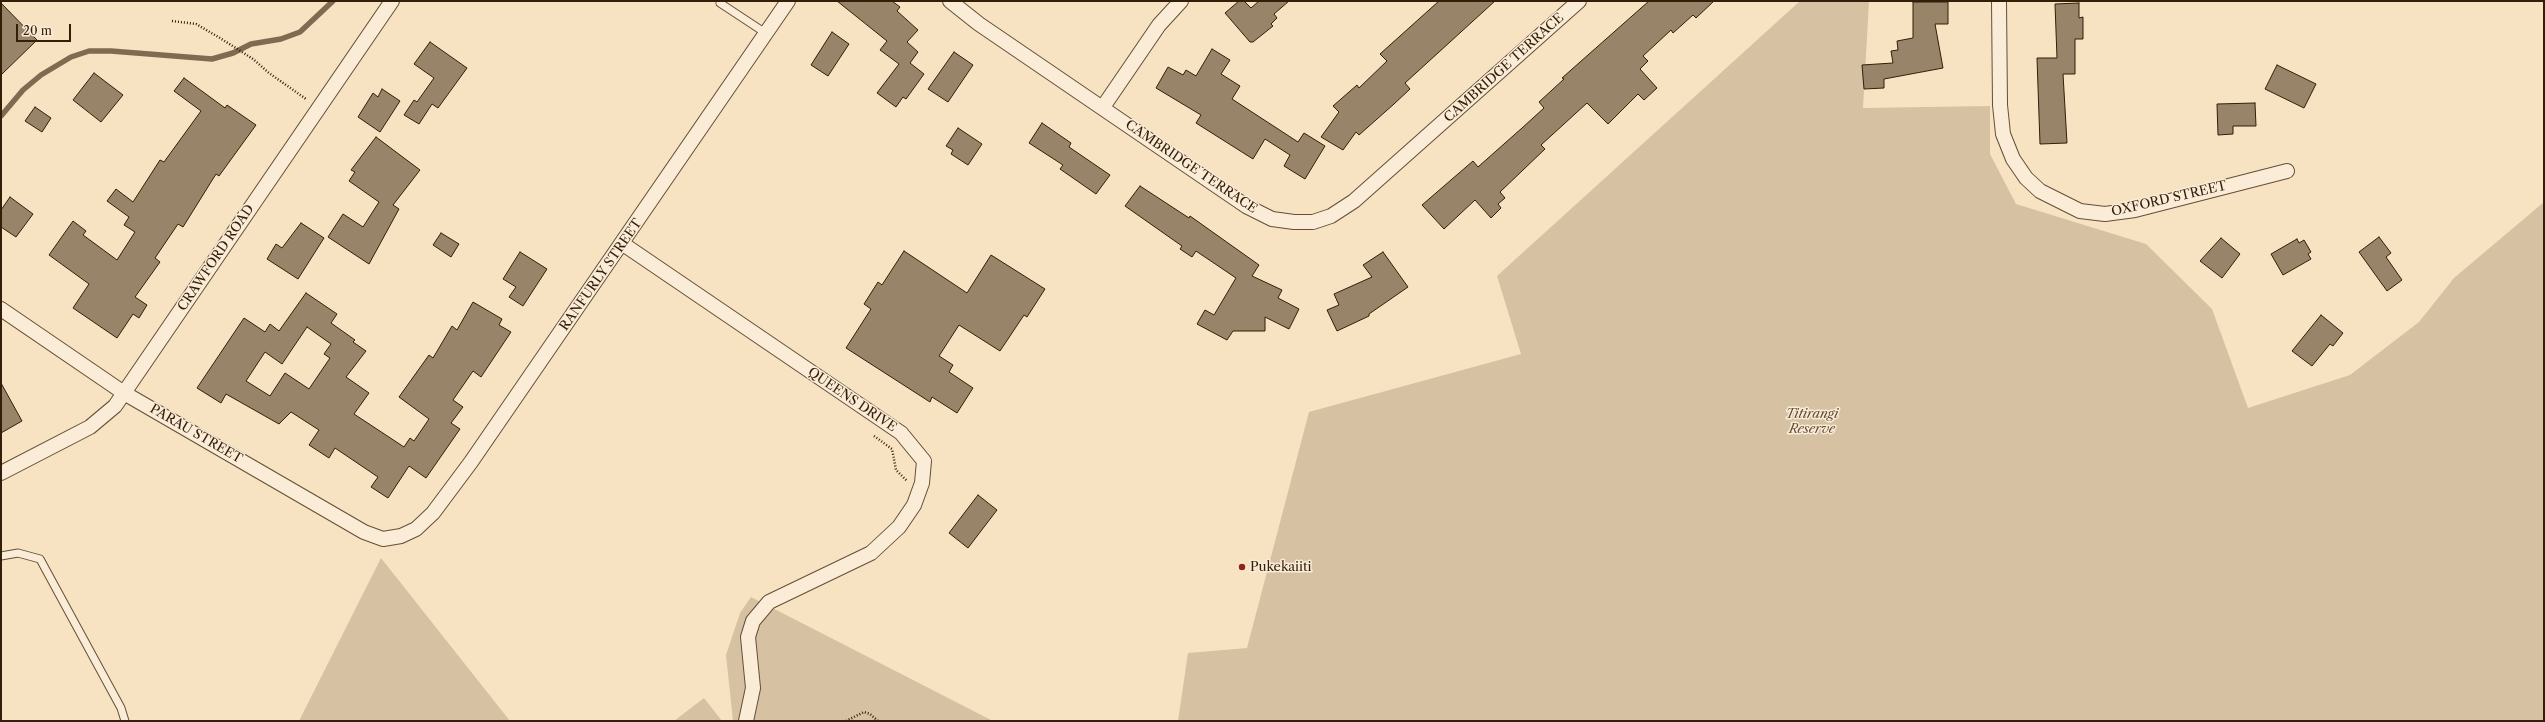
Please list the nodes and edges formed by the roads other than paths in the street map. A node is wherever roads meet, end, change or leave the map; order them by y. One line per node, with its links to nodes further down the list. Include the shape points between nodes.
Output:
1 (392, 1): 13 (street, CRAWFORD ROAD)
2 (788, 1): 8 (street, RANFURLY STREET)
3 (950, 1): 9 (street, CAMBRIDGE TERRACE, via 979,24)
4 (1180, 1): 9 (street, via 1159,25)
5 (1579, 1): 9 (street, CAMBRIDGE TERRACE, via 1354,201 1331,216 1313,222 1272,219 1246,206)
6 (1999, 1): 10 (street, OXFORD STREET, via 2000,105 2003,134 2026,178 2040,191 2080,210 2105,214 2135,210)
7 (720, 3): 8 (lane)
8 (764, 32): 11 (street, RANFURLY STREET)
9 (1103, 107)
10 (2287, 172)
11 (623, 244): 15 (street, RANFURLY STREET, via 433,513 416,529); 18 (street, QUEENS DRIVE, via 901,433 924,461 922,483 914,505 899,527 871,553 769,602 753,621 748,637 754,688)
12 (1, 309): 13 (street, PARAU STREET)
13 (124, 393): 14 (street, CRAWFORD ROAD, via 104,417 90,427); 15 (street, PARAU STREET, via 364,532 383,539)
14 (1, 473)
15 (401, 536)
16 (1, 556): 17 (lane, via 18,553 40,559 121,708)
17 (124, 721)
18 (746, 721)

